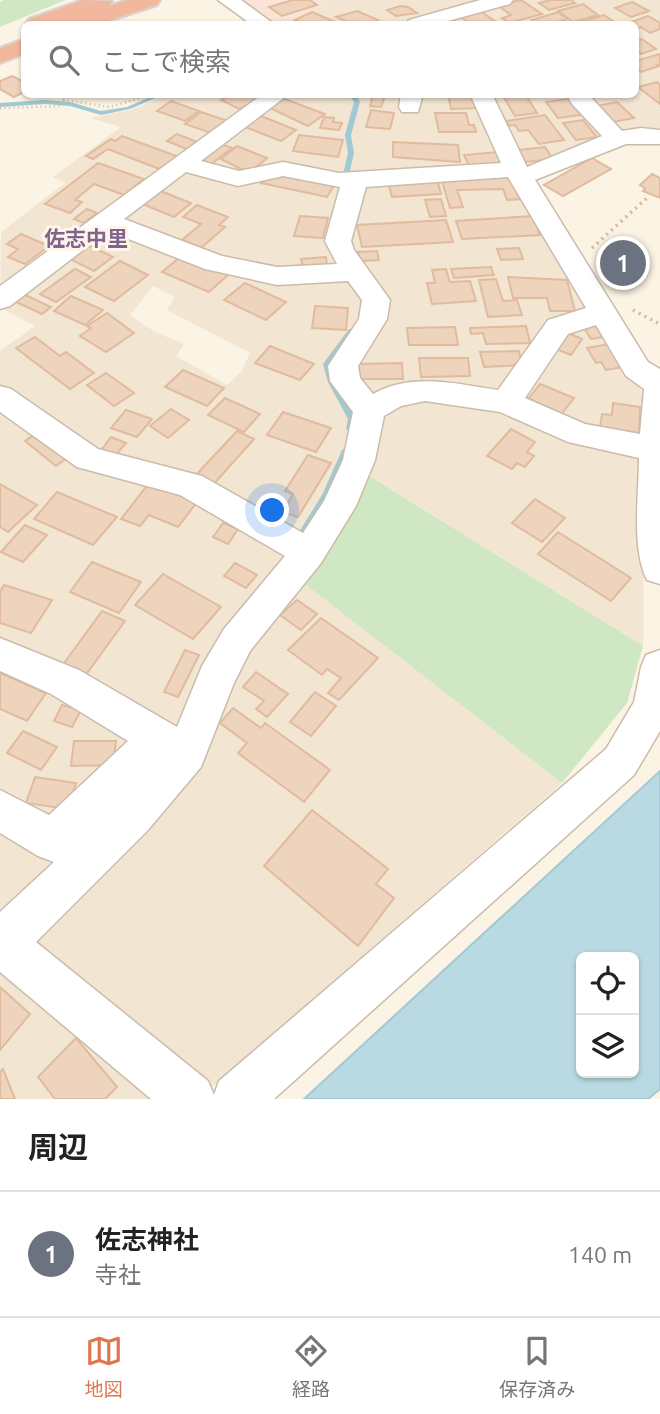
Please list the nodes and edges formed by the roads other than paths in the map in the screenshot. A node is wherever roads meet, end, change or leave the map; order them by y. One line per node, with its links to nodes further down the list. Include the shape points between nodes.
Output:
1 (104, 0): 6 (highway)
2 (149, 0): 7 (highway)
3 (228, 0): 8 (street)
4 (503, 0): 5 (street)
5 (428, 18)
6 (45, 21)
7 (87, 21)
8 (260, 21)
9 (21, 31): 10 (highway)
10 (0, 39)
11 (21, 47): 12 (highway)
12 (0, 56)
13 (272, 98): 18 (street)
14 (483, 98): 19 (street)
15 (580, 99): 16 (street)
16 (616, 138): 17 (street, via 643,134); 19 (street, via 539,174)
17 (660, 138)
18 (182, 163): 20 (street, via 238,179 283,169); 21 (street)
19 (519, 173): 20 (street); 24 (street)
20 (347, 180): 22 (street, via 338,241)
21 (105, 221): 22 (street, via 215,263 277,276); 23 (street)
22 (348, 272): 28 (street, via 376,300 373,319 343,366 345,381)
23 (0, 300)
24 (603, 313): 25 (street, via 636,369); 27 (street, via 558,327)
25 (659, 381): 29 (street)
26 (0, 397): 30 (street, via 89,458 190,485)
27 (506, 402): 28 (street, via 425,390 392,397); 29 (street, via 579,434)
28 (369, 410): 30 (street, via 359,460 339,506)
29 (657, 436): 31 (street, via 655,525)
30 (297, 546): 35 (street)
31 (660, 570)
32 (0, 654): 35 (street, via 65,682)
33 (660, 667): 34 (street)
34 (656, 711): 38 (street, via 620,762)
35 (173, 746): 36 (street, via 52,841); 37 (street, via 133,816 12,932 14,954)
36 (0, 810)
37 (190, 1099)
38 (237, 1099)

